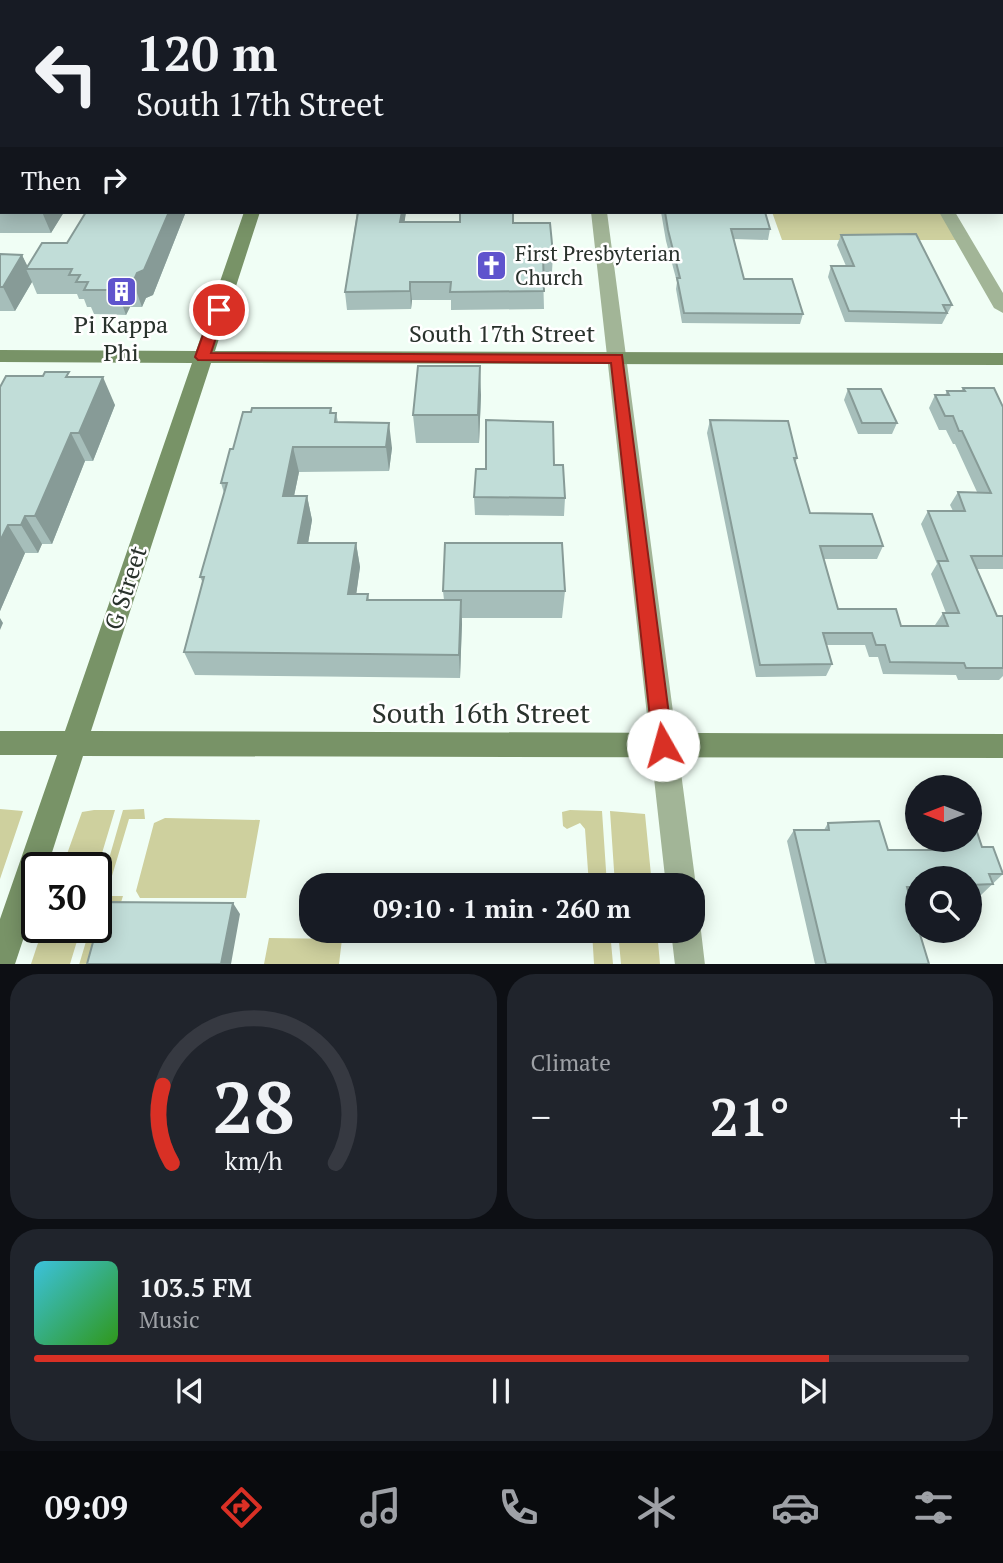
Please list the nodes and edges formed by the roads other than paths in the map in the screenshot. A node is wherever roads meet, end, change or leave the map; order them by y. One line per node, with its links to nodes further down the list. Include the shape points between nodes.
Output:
1 (251, 214): 6 (main road, G Street)
2 (599, 214): 7 (street)
3 (948, 214): 4 (street)
4 (1003, 308)
5 (0, 356): 6 (main road, South 17th Street)
6 (202, 357): 7 (main road, South 17th Street); 10 (main road, G Street)
7 (617, 359): 8 (main road, South 17th Street); 11 (street)
8 (1003, 359)
9 (0, 743): 10 (main road, South 16th Street)
10 (74, 743): 11 (main road, South 16th Street); 15 (main road, G Street)
11 (663, 745): 12 (main road, South 16th Street); 13 (street)
12 (1003, 746)
13 (679, 873)
14 (687, 943): 16 (street)
15 (0, 964)
16 (690, 964)

